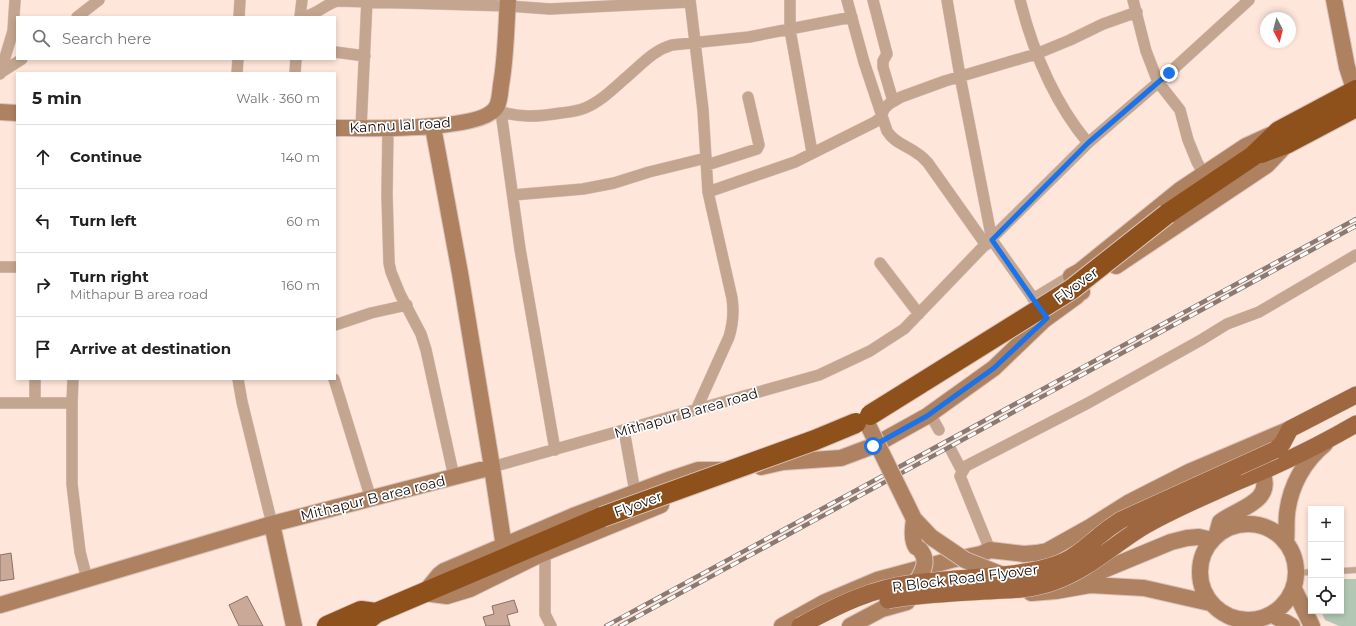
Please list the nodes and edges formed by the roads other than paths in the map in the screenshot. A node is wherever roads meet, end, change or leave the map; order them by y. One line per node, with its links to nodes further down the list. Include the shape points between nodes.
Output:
1 (15, 0): 33 (street, via 11,42)
2 (98, 0): 18 (street)
3 (240, 0): 19 (street)
4 (302, 0): 20 (street)
5 (790, 0): 23 (street)
6 (847, 0): 22 (street)
7 (873, 0): 38 (street, via 887,54 883,67)
8 (947, 0): 34 (street)
9 (1020, 0): 26 (street)
10 (1133, 0): 17 (street)
11 (1249, 0): 35 (street, Mithapur B area road)
12 (1334, 0): 36 (street, via 1342,45)
13 (367, 1): 14 (street); 21 (street, via 337,1 319,12); 27 (street)
14 (395, 1): 16 (street)
15 (690, 1): 16 (street, via 550,9); 24 (street)
16 (508, 3): 39 (street)
17 (1137, 12): 26 (street); 35 (street, via 1146,51)
18 (78, 16)
19 (239, 16)
20 (301, 16)
21 (305, 16)
22 (852, 17): 23 (street); 42 (street)
23 (790, 30): 24 (street); 49 (street)
24 (694, 43): 39 (street, via 664,47 585,108 529,117); 50 (street, via 703,110)
25 (336, 52): 27 (street)
26 (1036, 54): 34 (street); 48 (street, via 1059,102)
27 (365, 56): 45 (street)
28 (21, 60): 33 (street)
29 (238, 60): 31 (street)
30 (296, 60): 32 (street)
31 (238, 72)
32 (296, 72)
33 (0, 74)
34 (960, 76): 38 (street); 54 (street)
35 (1158, 82): 48 (street, Mithapur B area road); 51 (street, via 1180,110 1188,140)
36 (1356, 96): 47 (highway, Flyover)
37 (748, 97): 50 (street, via 759,146 757,149)
38 (894, 101): 42 (street, via 884,109)
39 (498, 111): 43 (street, Kannu lal road, via 478,118); 53 (street)
40 (0, 112): 41 (street)
41 (16, 113)
42 (881, 117): 49 (street); 54 (street, via 890,137 920,155)
43 (433, 127): 46 (street, Kannu lal road); 84 (street)
44 (336, 128): 45 (street, Kannu lal road)
45 (361, 128): 46 (street, Kannu lal road)
46 (388, 128): 62 (street, via 389,263)
47 (1284, 137): 51 (street, via 1246,146); 60 (street, via 1267,165 1126,258); 76 (highway, Flyover, bridge, via 1167,214 1072,289)
48 (1088, 143): 54 (street, Mithapur B area road)
49 (812, 152): 52 (street, via 790,164)
50 (706, 162): 52 (street); 53 (street, via 649,172 583,189)
51 (1204, 174): 59 (street)
52 (708, 192): 74 (street, via 732,298 733,321 729,337)
53 (513, 195): 82 (street, via 520,250)
54 (989, 242): 61 (street); 63 (street, Mithapur B area road)
55 (1356, 255): 86 (street, via 1263,310 1227,324 1088,403 974,461)
56 (880, 263): 63 (street)
57 (0, 267): 58 (street)
58 (16, 267)
59 (1071, 276): 60 (street); 61 (street)
60 (1082, 292): 64 (street)
61 (1033, 299): 64 (street)
62 (407, 305): 65 (street); 88 (street, via 426,350)
63 (919, 314): 74 (street, Mithapur B area road, via 904,328 870,351 826,372)
64 (1047, 318): 75 (street, via 994,368)
65 (336, 325)
66 (35, 380): 72 (street)
67 (73, 380): 73 (street)
68 (238, 380): 92 (street)
69 (334, 380): 90 (street)
70 (1356, 395): 78 (main road)
71 (0, 403): 72 (street)
72 (35, 403): 73 (street)
73 (72, 403): 103 (street, via 72,484 80,552)
74 (696, 410): 79 (street, Mithapur B area road)
75 (930, 414): 80 (street); 85 (street, via 873,446 840,458 782,462)
76 (865, 422): 91 (street, bridge); 108 (highway, Flyover, bridge, via 602,518)
77 (1356, 424): 81 (main road, R Block Road Flyover)
78 (1290, 429): 98 (street, via 1191,471 1128,503 1047,551); 102 (main road, R Block Road Flyover, bridge, via 1282,444 1275,450 1121,520 1066,561 1049,567)
79 (624, 430): 82 (street, Mithapur B area road); 89 (street)
80 (939, 430)
81 (1336, 435): 87 (main road, R Block Road Flyover); 94 (street, via 1308,460 1299,474 1290,495)
82 (555, 450): 84 (street, Mithapur B area road)
83 (951, 450): 86 (street)
84 (492, 467): 88 (street, Mithapur B area road); 95 (street)
85 (748, 470): 89 (street, via 698,470); 97 (street)
86 (962, 471): 96 (street, via 960,476 963,486)
87 (1262, 472): 93 (street, via 1266,479 1264,491 1259,498 1220,522); 119 (main road, R Block Road Flyover, bridge, via 1155,521 1088,565 1053,582 1016,590 910,596 884,600 862,607)
88 (454, 477): 90 (street, Mithapur B area road)
89 (635, 492): 95 (street)
90 (371, 499): 92 (street, Mithapur B area road)
91 (914, 519): 102 (street, bridge, via 943,547 965,560); 104 (street, bridge, via 916,546 921,551 925,565)
92 (272, 524): 103 (street, Mithapur B area road); 114 (street)
93 (1214, 537): 94 (street, via 1231,527 1246,524 1261,526 1275,532); 105 (street, via 1187,538 1171,542 1101,570); 109 (street, via 1203,555 1199,571 1202,588)
94 (1286, 542): 101 (street)
95 (504, 547): 108 (street, via 444,571)
96 (990, 550): 98 (street); 113 (street, via 877,580 825,602)
97 (545, 553): 108 (street, via 447,596); 117 (street, via 546,614)
98 (1039, 553): 107 (street)
99 (1356, 570): 100 (lane)
100 (1344, 571)
101 (1304, 573): 106 (street)
102 (1003, 575): 104 (main road, R Block Road Flyover, bridge)
103 (87, 579): 110 (street, Mithapur B area road)
104 (916, 583): 113 (main road, R Block Road Flyover, bridge, via 880,589 859,596)
105 (1071, 588): 107 (street); 109 (street, via 1090,585 1144,588)
106 (1294, 589): 112 (street, via 1286,604); 122 (street)
107 (1041, 592): 120 (street, via 907,602 882,609)
108 (424, 593): 111 (highway, Flyover)
109 (1210, 603): 112 (street, via 1228,617 1251,621)
110 (0, 605)
111 (376, 613): 115 (highway, via 361,611); 116 (highway)
112 (1273, 615): 121 (street)
113 (804, 622): 118 (street)
114 (294, 626)
115 (327, 626)
116 (360, 626)
117 (551, 626)
118 (782, 626)
119 (823, 626)
120 (850, 626)
121 (1292, 626)
122 (1312, 626)

